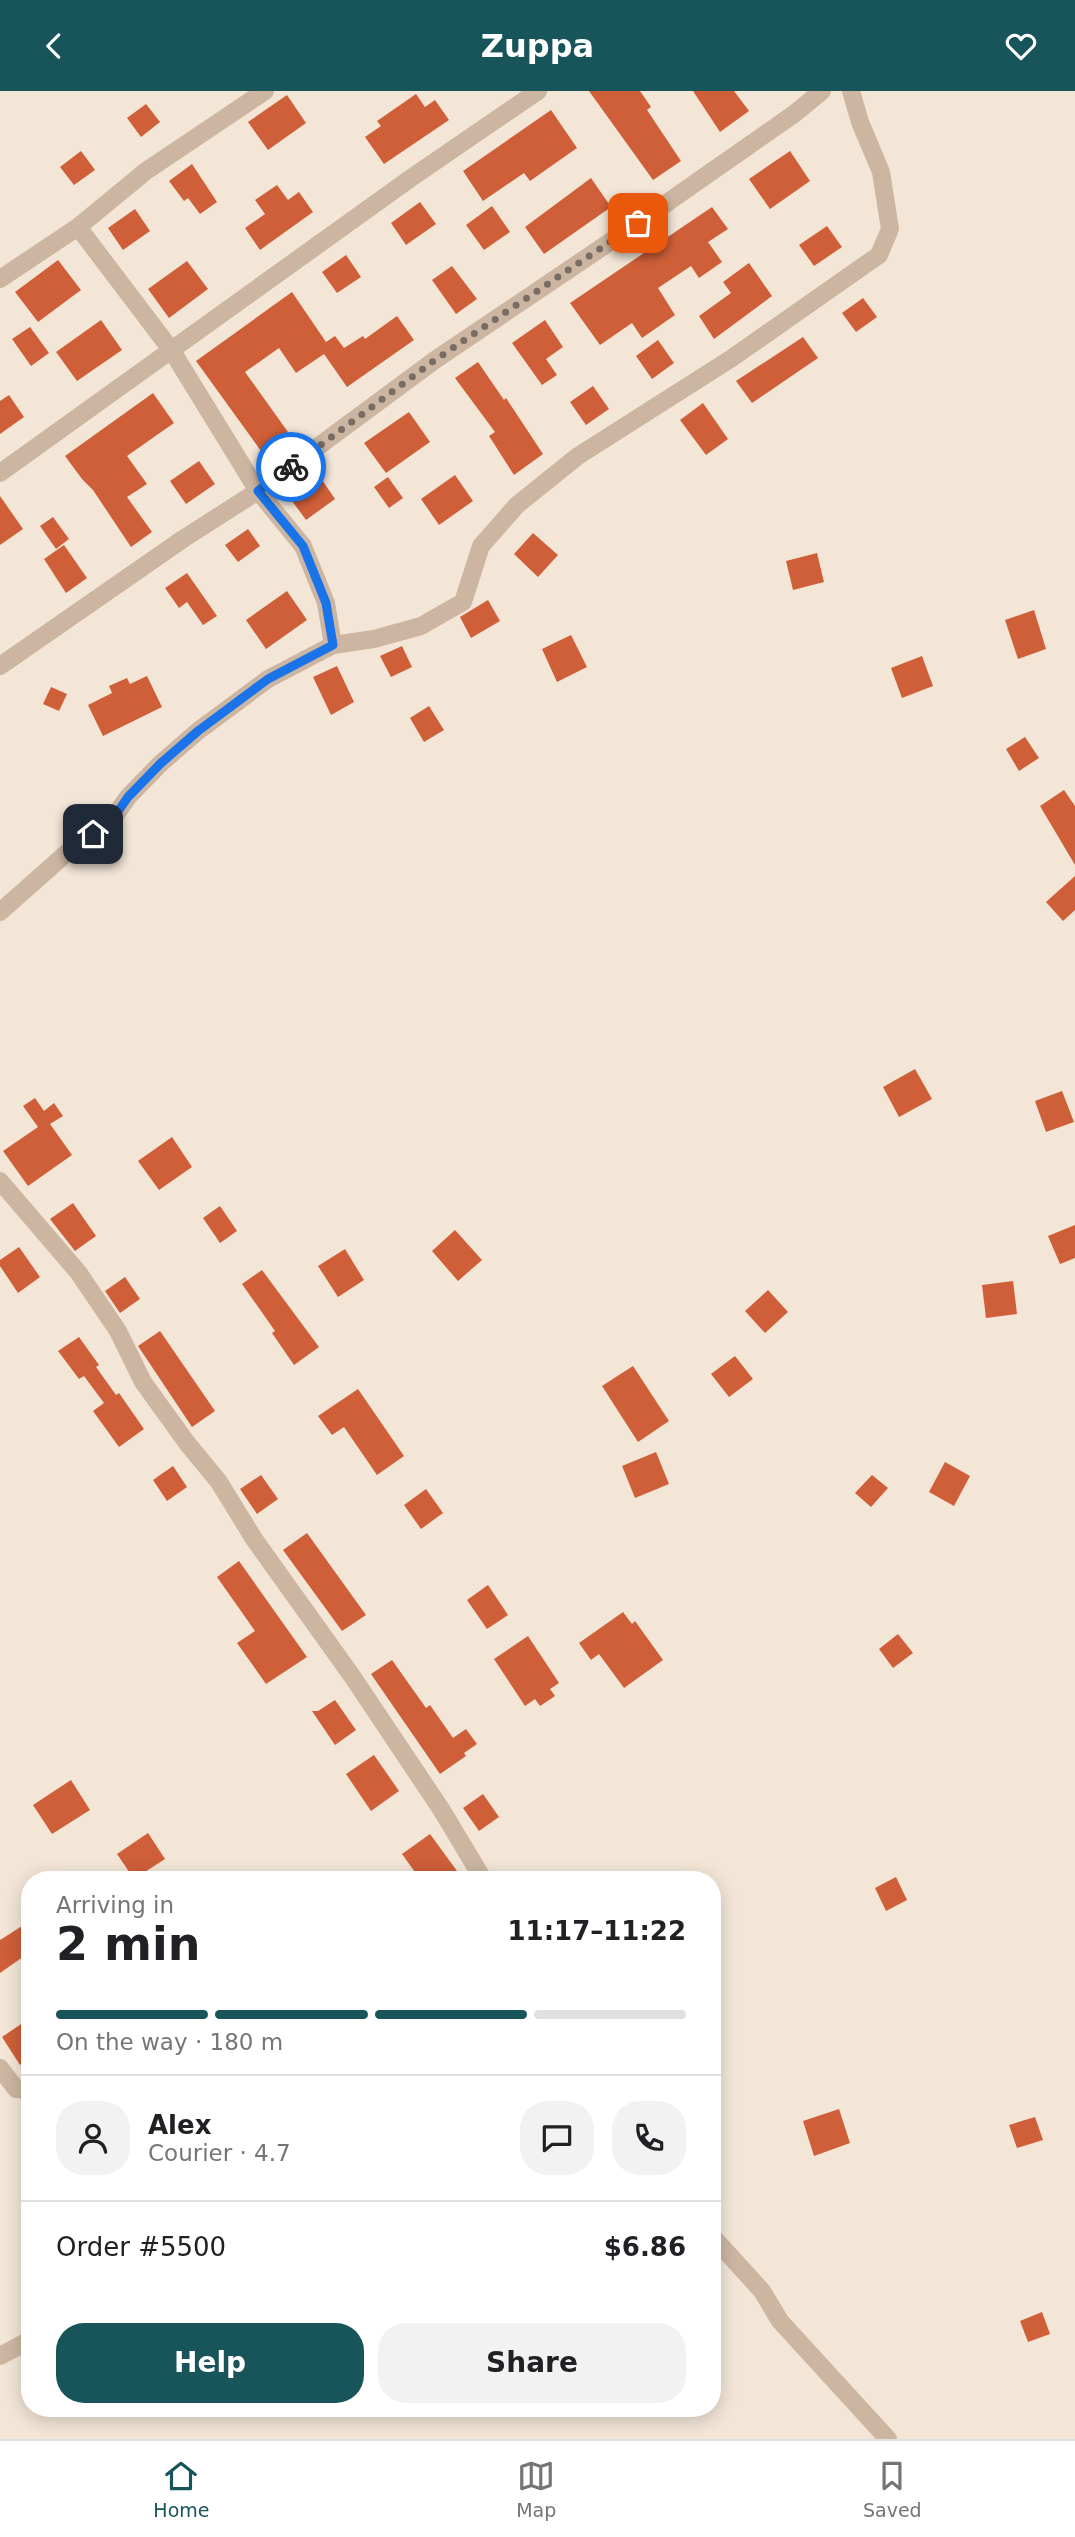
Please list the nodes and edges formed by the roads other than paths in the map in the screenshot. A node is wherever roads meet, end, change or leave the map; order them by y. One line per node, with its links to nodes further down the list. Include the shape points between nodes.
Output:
1 (265, 91): 5 (street, via 146,171)
2 (538, 91): 7 (street)
3 (822, 91): 9 (street, via 435,360)
4 (851, 91): 10 (street, via 881,172 890,229 879,255 732,358 578,456 517,505 481,546 463,602 421,626)
5 (78, 227): 6 (street); 7 (street)
6 (0, 279)
7 (172, 352): 8 (street); 9 (street)
8 (0, 473)
9 (258, 491): 10 (street, via 303,546 326,603); 11 (street)
10 (333, 645): 12 (street, via 268,679 198,731 128,797 107,827 79,842)
11 (0, 666)
12 (0, 912)
13 (0, 1181): 14 (street, via 78,1272 118,1331 143,1382 219,1482)
14 (478, 1871)
15 (0, 2068): 16 (street)
16 (21, 2089)
17 (721, 2246): 20 (street, via 762,2291 779,2321)
18 (21, 2345): 19 (street)
19 (0, 2356)
20 (888, 2439)

